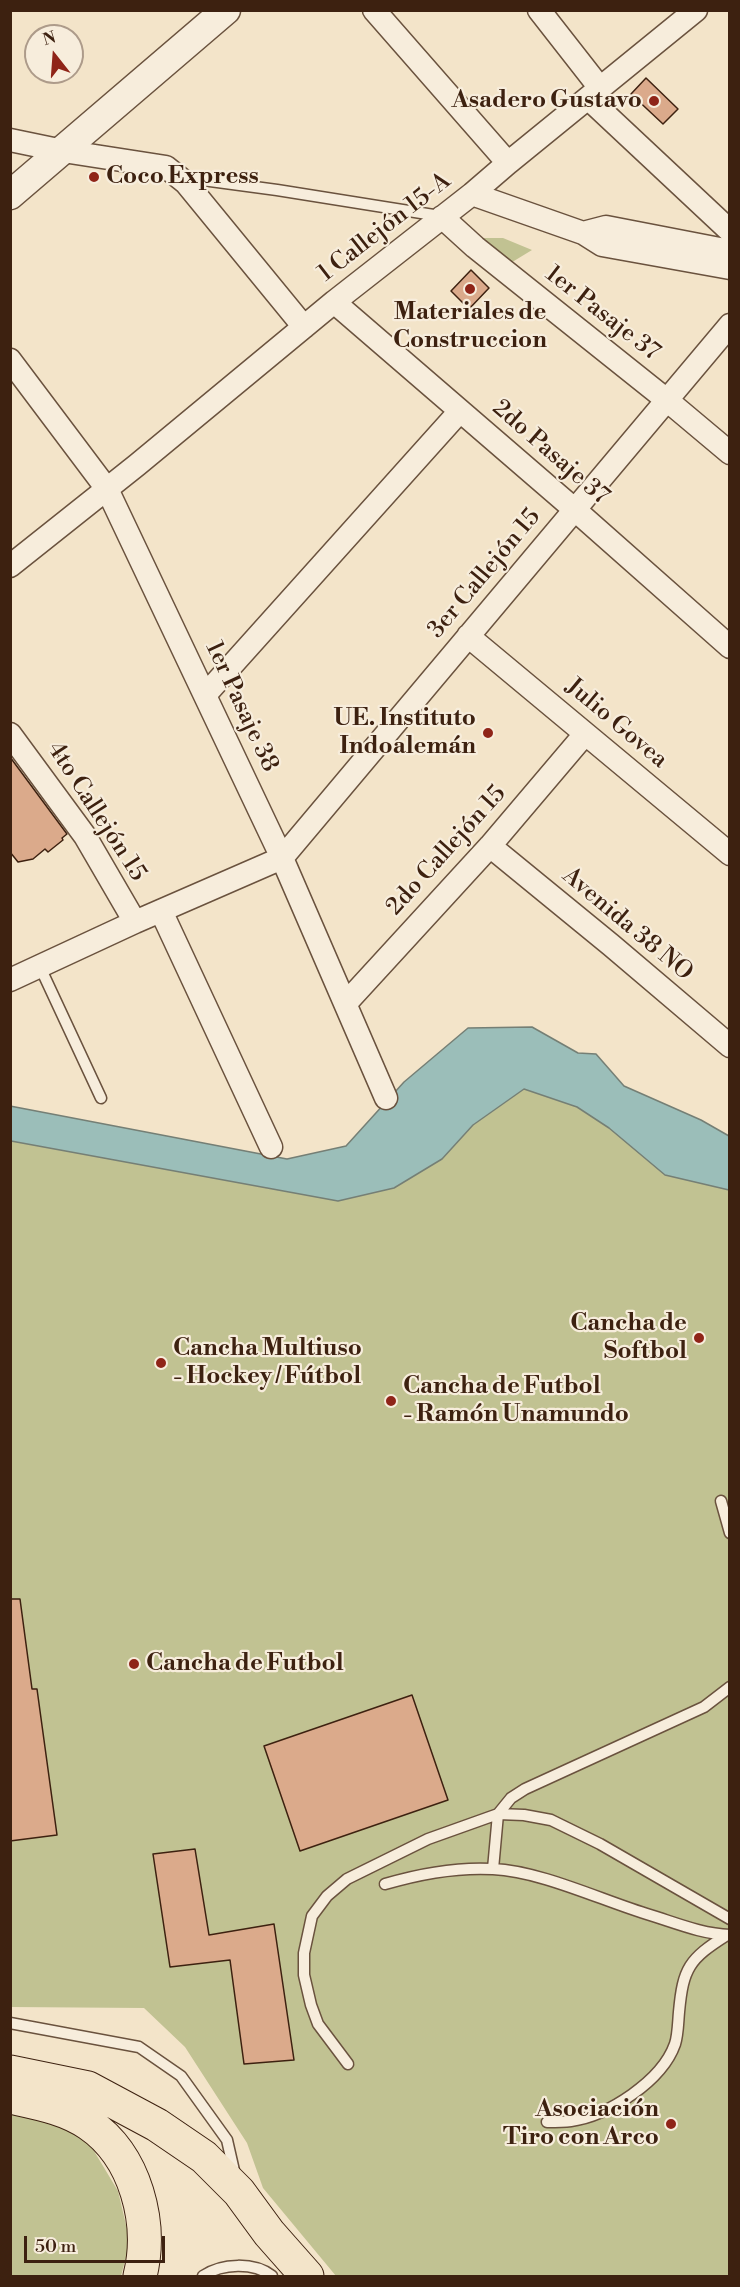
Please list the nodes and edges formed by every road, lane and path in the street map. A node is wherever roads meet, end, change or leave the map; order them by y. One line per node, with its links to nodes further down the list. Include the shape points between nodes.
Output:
1 (226, 10): 7 (street)
2 (374, 10): 8 (street)
3 (539, 10): 5 (street)
4 (696, 10): 5 (street, 1 Callejón 15-A)
5 (595, 94): 8 (street, 1 Callejón 15-A); 13 (street)
6 (10, 140): 7 (street)
7 (63, 151): 9 (street, via 166,167); 11 (street)
8 (508, 163): 10 (street, 1 Callejón 15-A)
9 (186, 183): 12 (lane, via 195,179); 19 (street)
10 (472, 194): 12 (street, 1 Callejón 15-A); 14 (street)
11 (10, 195)
12 (442, 217): 17 (street, 1 Callejón 15-A); 21 (street, 1er Pasaje 37, via 474,247)
13 (729, 231)
14 (583, 233): 15 (street, via 606,227); 16 (street, via 602,245)
15 (729, 251)
16 (729, 268)
17 (334, 302): 19 (street, 1 Callejón 15-A); 22 (street, 2do Pasaje 37)
18 (729, 325): 21 (street, 3er Callejón 15)
19 (304, 327): 24 (street, 1 Callejón 15-A)
20 (10, 360): 24 (street, 1er Pasaje 38)
21 (668, 401): 23 (street, 1er Pasaje 37); 25 (street, 3er Callejón 15)
22 (460, 411): 25 (street, 2do Pasaje 37); 29 (street)
23 (729, 453)
24 (107, 489): 26 (street, 1 Callejón 15-A); 29 (street, 1er Pasaje 38)
25 (574, 509): 27 (street, 3er Callejón 15); 28 (street, 2do Pasaje 37)
26 (10, 567)
27 (468, 636): 31 (street, Julio Govea); 34 (street, 3er Callejón 15)
28 (729, 647)
29 (206, 694): 34 (street, 1er Pasaje 38)
30 (10, 734): 36 (street, 4to Callejón 15, via 85,836)
31 (585, 734): 32 (street, 2do Callejón 15); 33 (street, Julio Govea)
32 (490, 846): 39 (street, 2do Callejón 15); 40 (street, Avenida 38 NO)
33 (729, 854)
34 (282, 858): 35 (street); 39 (street, 1er Pasaje 38)
35 (161, 911): 36 (street); 43 (street)
36 (135, 922): 37 (street)
37 (40, 966): 38 (street); 41 (lane)
38 (10, 980)
39 (346, 1003): 42 (street, 1er Pasaje 38)
40 (729, 1046)
41 (101, 1098)
42 (386, 1098)
43 (271, 1147)
44 (721, 1502): 45 (lane)
45 (729, 1533)
46 (729, 1688): 47 (lane, via 704,1707 525,1789)
47 (498, 1814): 48 (lane); 50 (lane, via 551,1820); 53 (lane, via 428,1839 347,1879 312,1916 304,1953 311,2005 318,2024)
48 (493, 1869): 49 (lane, via 435,1873); 51 (lane, via 565,1886 703,1931)
49 (385, 1884)
50 (729, 1919)
51 (728, 1935): 56 (lane, via 689,1965 682,1981 676,2042 653,2077 637,2092 592,2115)
52 (10, 2023): 57 (lane, via 139,2047 181,2076 227,2140)
53 (348, 2064)
54 (10, 2072): 57 (main road, via 88,2088 157,2125 204,2157)
55 (10, 2097): 58 (main road, via 66,2112 88,2123 121,2157 140,2201 145,2224)
56 (547, 2122)
57 (239, 2192): 61 (main road)
58 (140, 2277)
59 (203, 2277): 60 (lane, via 217,2269 235,2266)
60 (272, 2277)
61 (307, 2277)

